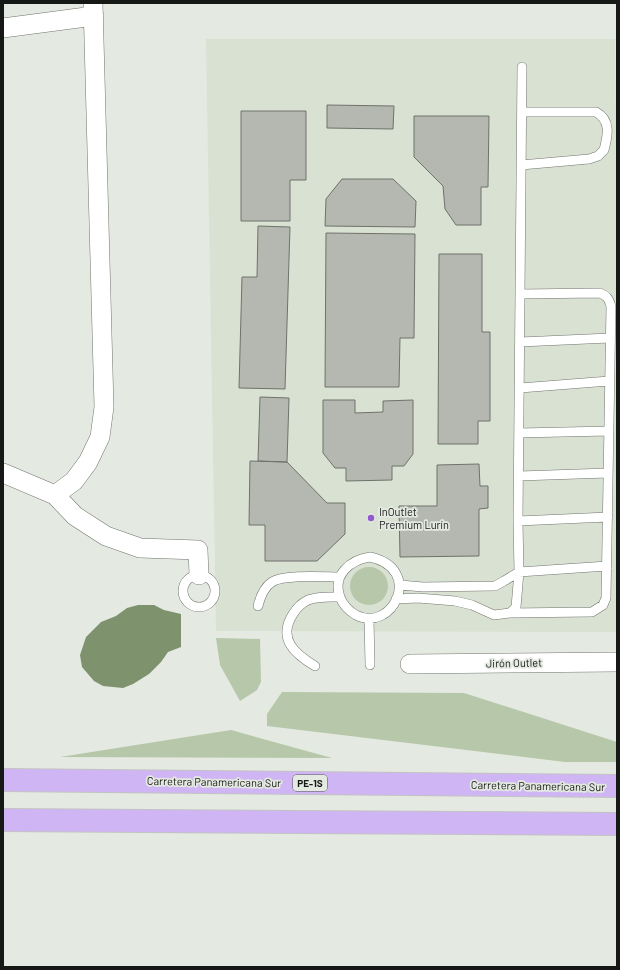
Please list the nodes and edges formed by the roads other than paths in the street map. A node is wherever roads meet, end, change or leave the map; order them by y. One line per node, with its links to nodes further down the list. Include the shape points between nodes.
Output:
1 (94, 10): 2 (street); 16 (street, via 104,407 100,437 88,462 74,481)
2 (3, 28)
3 (522, 67): 4 (lane)
4 (522, 112): 5 (lane); 5 (lane, via 596,112 606,121 607,130 604,150 589,159)
5 (521, 165): 6 (lane)
6 (520, 294): 7 (lane, via 600,293 609,300); 8 (lane)
7 (610, 338): 8 (lane); 9 (lane)
8 (520, 342): 10 (lane)
9 (609, 381): 10 (lane); 11 (lane)
10 (520, 388): 12 (lane)
11 (609, 431): 12 (lane); 14 (lane)
12 (519, 433): 15 (lane)
13 (3, 473): 16 (street)
14 (608, 473): 15 (lane); 17 (lane)
15 (519, 476): 18 (lane)
16 (55, 495): 21 (street, via 75,516 106,536 140,548 198,550)
17 (608, 517): 18 (lane); 19 (lane)
18 (518, 521): 20 (lane)
19 (607, 566): 20 (lane); 27 (lane, via 606,602 592,612)
20 (519, 572): 23 (lane, via 495,586); 27 (lane, via 516,607)
21 (199, 575)
22 (340, 577): 23 (lane, via 352,562 370,557 380,559 389,565 396,573); 24 (lane); 26 (lane, via 283,578 268,586)
23 (400, 585): 25 (lane)
24 (340, 597): 28 (lane, via 351,612); 32 (lane, via 309,600 301,604 287,623 286,634 291,647)
25 (396, 599): 27 (lane, via 455,601 494,615); 28 (lane, via 388,611)
26 (258, 606)
27 (510, 612)
28 (369, 618): 31 (lane)
29 (617, 662): 30 (street, Jirón Outlet)
30 (410, 664)
31 (370, 665)
32 (315, 666)
33 (3, 780): 34 (highway, Carretera Panamericana Sur / PE-1S)
34 (617, 786)
35 (3, 820): 36 (highway)
36 (617, 824)

